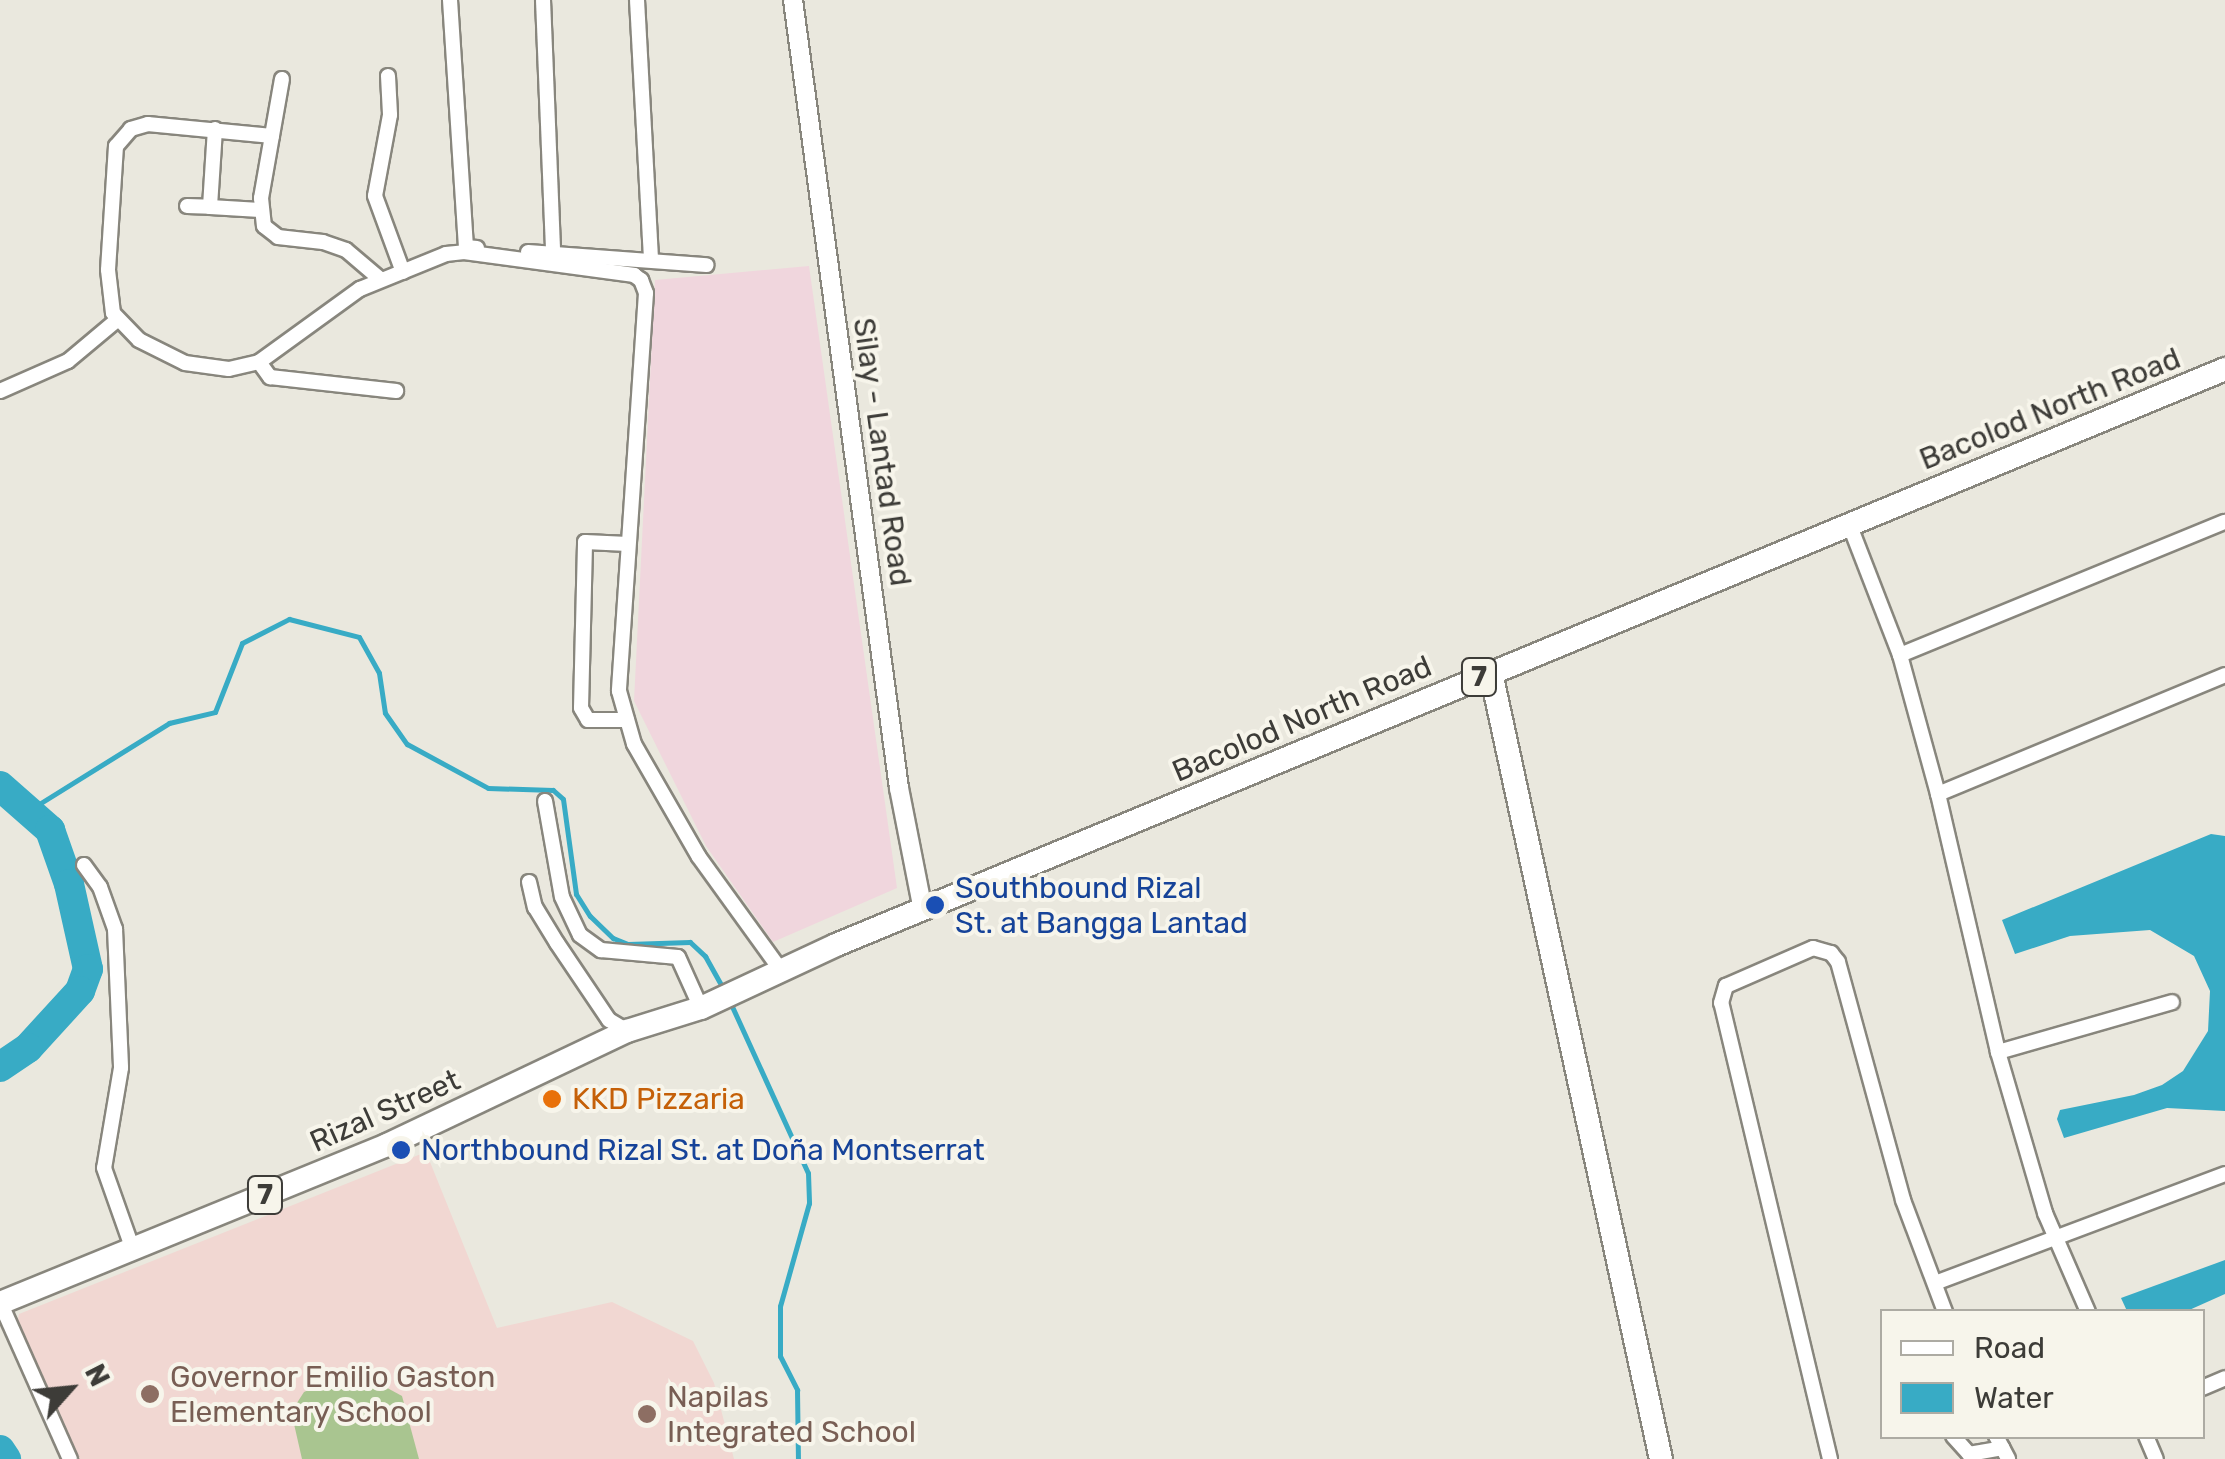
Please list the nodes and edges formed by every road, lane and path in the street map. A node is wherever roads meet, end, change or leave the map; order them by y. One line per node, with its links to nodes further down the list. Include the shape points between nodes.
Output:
1 (450, 0): 12 (street, via 466,247)
2 (543, 0): 12 (street)
3 (637, 0): 13 (street)
4 (793, 0): 33 (street, Silay - Lantad Road, via 899,788)
5 (388, 76): 15 (street, via 390,115 375,196)
6 (282, 79): 8 (street)
7 (215, 129): 8 (street); 10 (street); 17 (street, via 148,124 121,136 108,270)
8 (272, 136): 11 (street)
9 (186, 206): 10 (street)
10 (210, 207): 11 (street)
11 (260, 210): 16 (street, via 264,226 278,237 335,245)
12 (553, 254): 13 (street)
13 (651, 260): 14 (street)
14 (707, 265)
15 (403, 272): 16 (street); 24 (street, via 464,252 642,280)
16 (378, 278): 18 (street)
17 (117, 320): 18 (street, via 185,364 230,369); 20 (street, via 68,361)
18 (258, 362): 21 (street, via 270,378)
19 (2225, 370): 23 (main road, Bacolod North Road / 7)
20 (0, 391)
21 (396, 391)
22 (2225, 522): 25 (street)
23 (1850, 526): 25 (street); 26 (main road, Bacolod North Road / 7)
24 (628, 544): 28 (street, via 619,692); 28 (street, via 586,542 581,708 588,720)
25 (1900, 656): 29 (street)
26 (1490, 673): 33 (main road, Bacolod North Road / 7); 50 (main road)
27 (2225, 675): 29 (street)
28 (627, 720): 34 (street, via 699,857)
29 (1938, 794): 39 (street)
30 (545, 800): 37 (street, via 562,897 580,934 602,950 678,957)
31 (84, 865): 42 (street, via 100,886 115,929 121,1068 104,1168)
32 (529, 882): 38 (street, via 557,943 609,1020)
33 (922, 910): 34 (main road, Bacolod North Road / 7)
34 (780, 969): 35 (main road, Bacolod North Road / 7)
35 (736, 990): 37 (main road, Rizal Street / 7)
36 (2172, 1002): 39 (street)
37 (705, 1006): 38 (main road, Rizal Street / 7)
38 (626, 1031): 42 (main road, Rizal Street / 7, via 388,1145)
39 (1998, 1052): 41 (street)
40 (2225, 1174): 41 (street)
41 (2056, 1241): 43 (street); 46 (street)
42 (132, 1250): 44 (main road, Rizal Street / 7)
43 (1935, 1283): 45 (street); 51 (street, via 1902,1200 1838,962 1813,948 1726,986 1721,1003)
44 (0, 1302): 49 (street)
45 (1945, 1309)
46 (2087, 1309)
47 (1956, 1439): 48 (street, via 1969,1454)
48 (2002, 1448)
49 (70, 1459)
50 (1661, 1459)
51 (1830, 1459)

